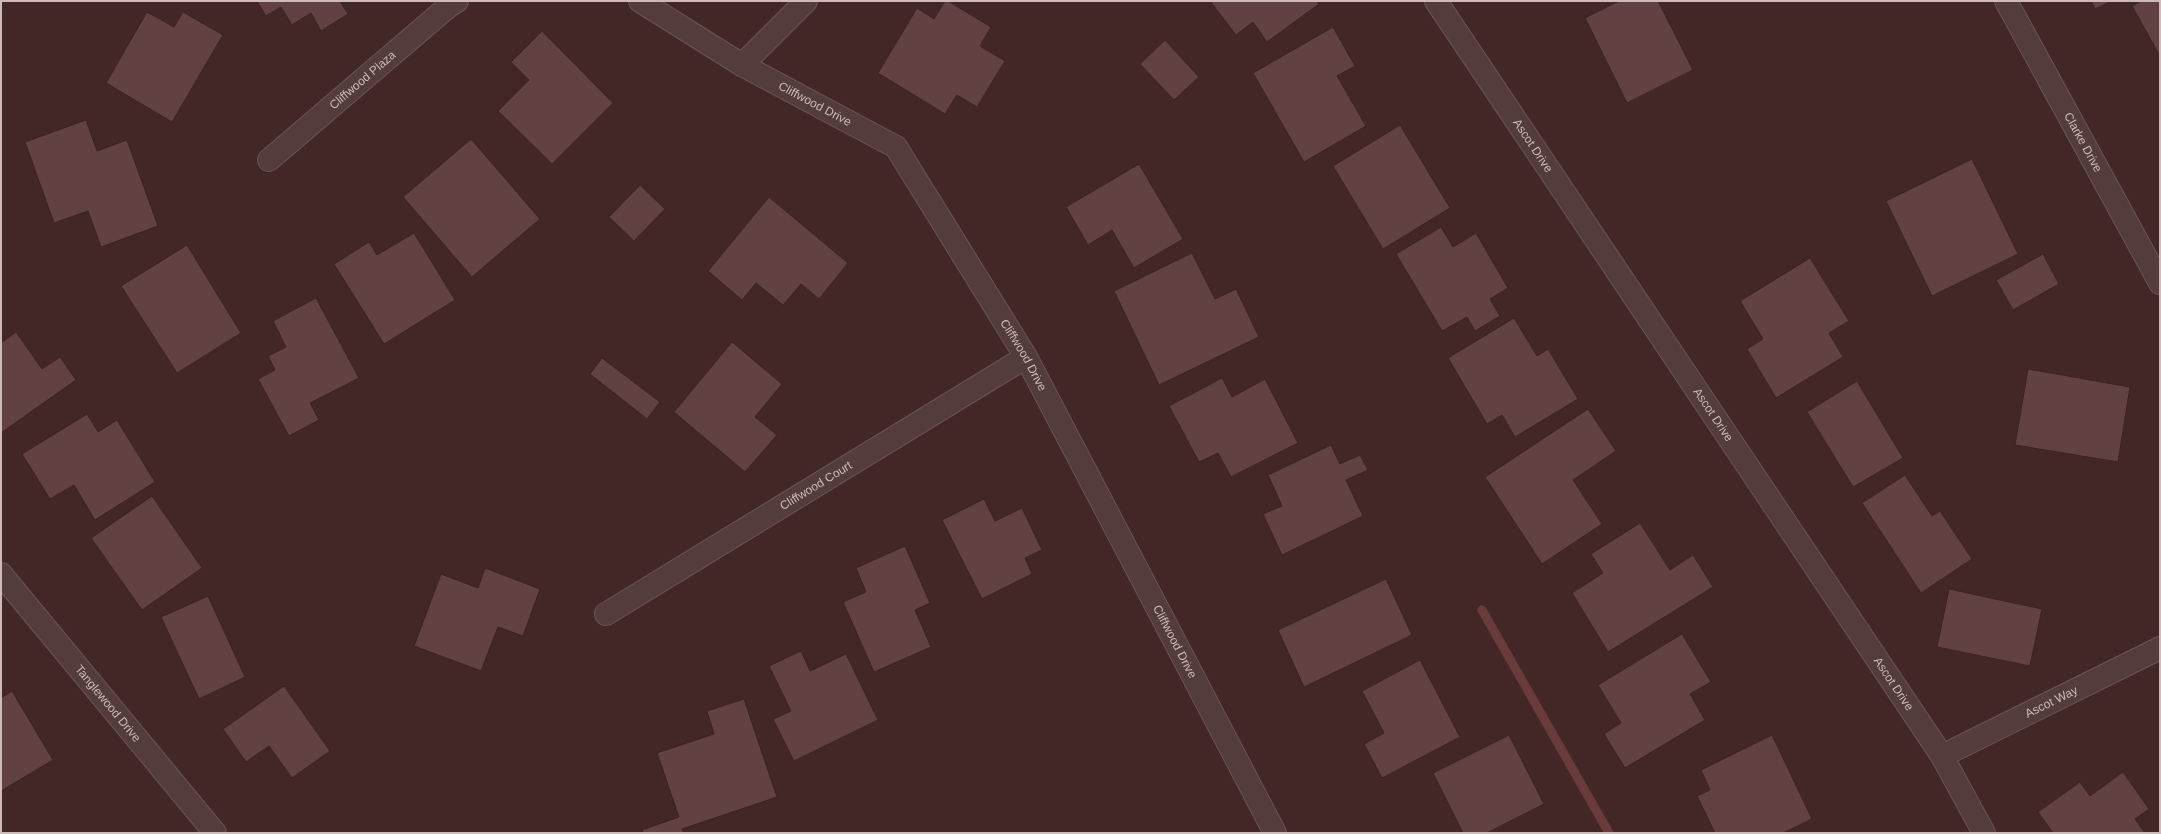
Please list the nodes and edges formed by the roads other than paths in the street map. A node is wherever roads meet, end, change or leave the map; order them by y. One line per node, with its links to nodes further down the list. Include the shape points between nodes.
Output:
1 (457, 1): 7 (street, Cliffwood Plaza)
2 (640, 1): 6 (street, Cliffwood Drive)
3 (806, 1): 6 (street)
4 (1436, 1): 13 (street, Ascot Drive)
5 (2006, 1): 8 (street, Clarke Drive)
6 (742, 65): 9 (street, Cliffwood Drive, via 896,147)
7 (269, 160)
8 (2160, 283)
9 (1026, 357): 11 (street, Cliffwood Court); 15 (street, Cliffwood Drive)
10 (1, 574): 14 (street, Tanglewood Drive)
11 (606, 614)
12 (2160, 648): 13 (street, Ascot Way)
13 (1942, 756): 16 (street, Ascot Drive)
14 (215, 833)
15 (1275, 833)
16 (1984, 833)

